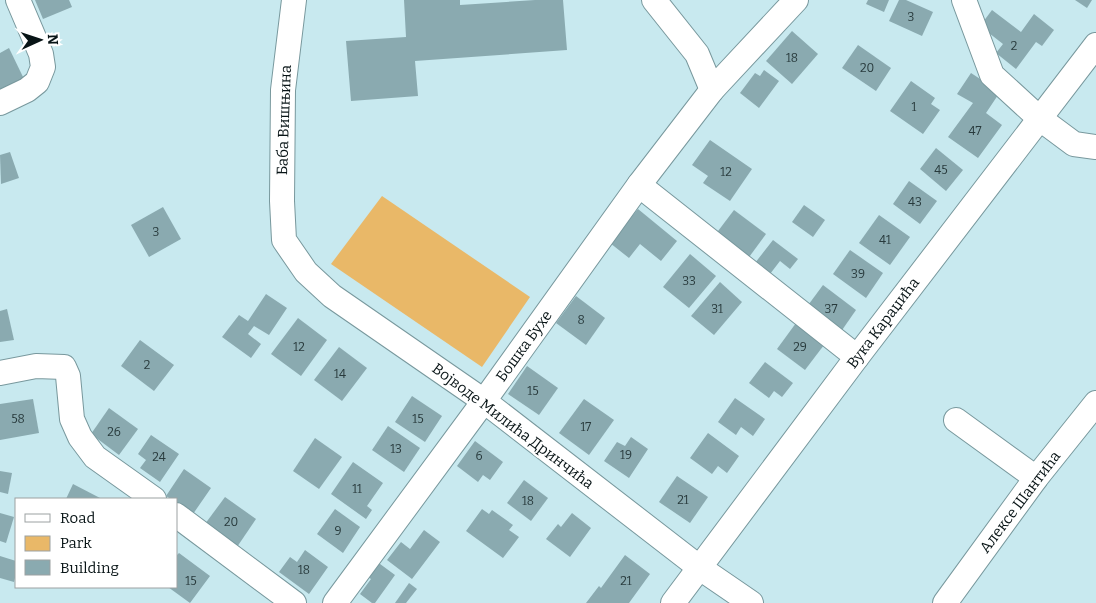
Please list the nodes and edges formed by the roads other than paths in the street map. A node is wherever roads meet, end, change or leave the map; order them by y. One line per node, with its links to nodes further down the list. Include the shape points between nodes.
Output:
1 (18, 0): 8 (street, via 41,54 43,67 37,82)
2 (294, 0): 12 (street, Баба Вишњина, via 283,90)
3 (654, 0): 7 (street, via 697,54)
4 (796, 0): 7 (street, Бошка Бухе)
5 (964, 0): 9 (street, via 992,75)
6 (1096, 45): 9 (street, Вука Караџића)
7 (712, 90): 11 (street, Бошка Бухе)
8 (0, 103)
9 (1039, 118): 10 (street, via 1074,144); 13 (street, Вука Караџића)
10 (1096, 147)
11 (639, 185): 13 (street); 15 (street, Бошка Бухе)
12 (284, 240): 15 (street, Војводе Милића Дринчића, via 306,272 332,296)
13 (857, 357): 21 (street, Вука Караџића)
14 (0, 373): 19 (street, via 36,366 64,367 68,376 72,419 80,437 95,456)
15 (484, 401): 21 (street, Војводе Милића Дринчића); 23 (street, Бошка Бухе)
16 (1096, 403): 18 (street, Алексе Шантића)
17 (956, 420): 18 (street)
18 (1036, 478): 26 (street, Алексе Шантића)
19 (153, 498)
20 (178, 516): 22 (street)
21 (700, 568): 24 (street, Вука Караџића); 25 (street, Војводе Милића Дринчића)
22 (294, 603)
23 (335, 603)
24 (673, 603)
25 (750, 603)
26 (946, 603)

